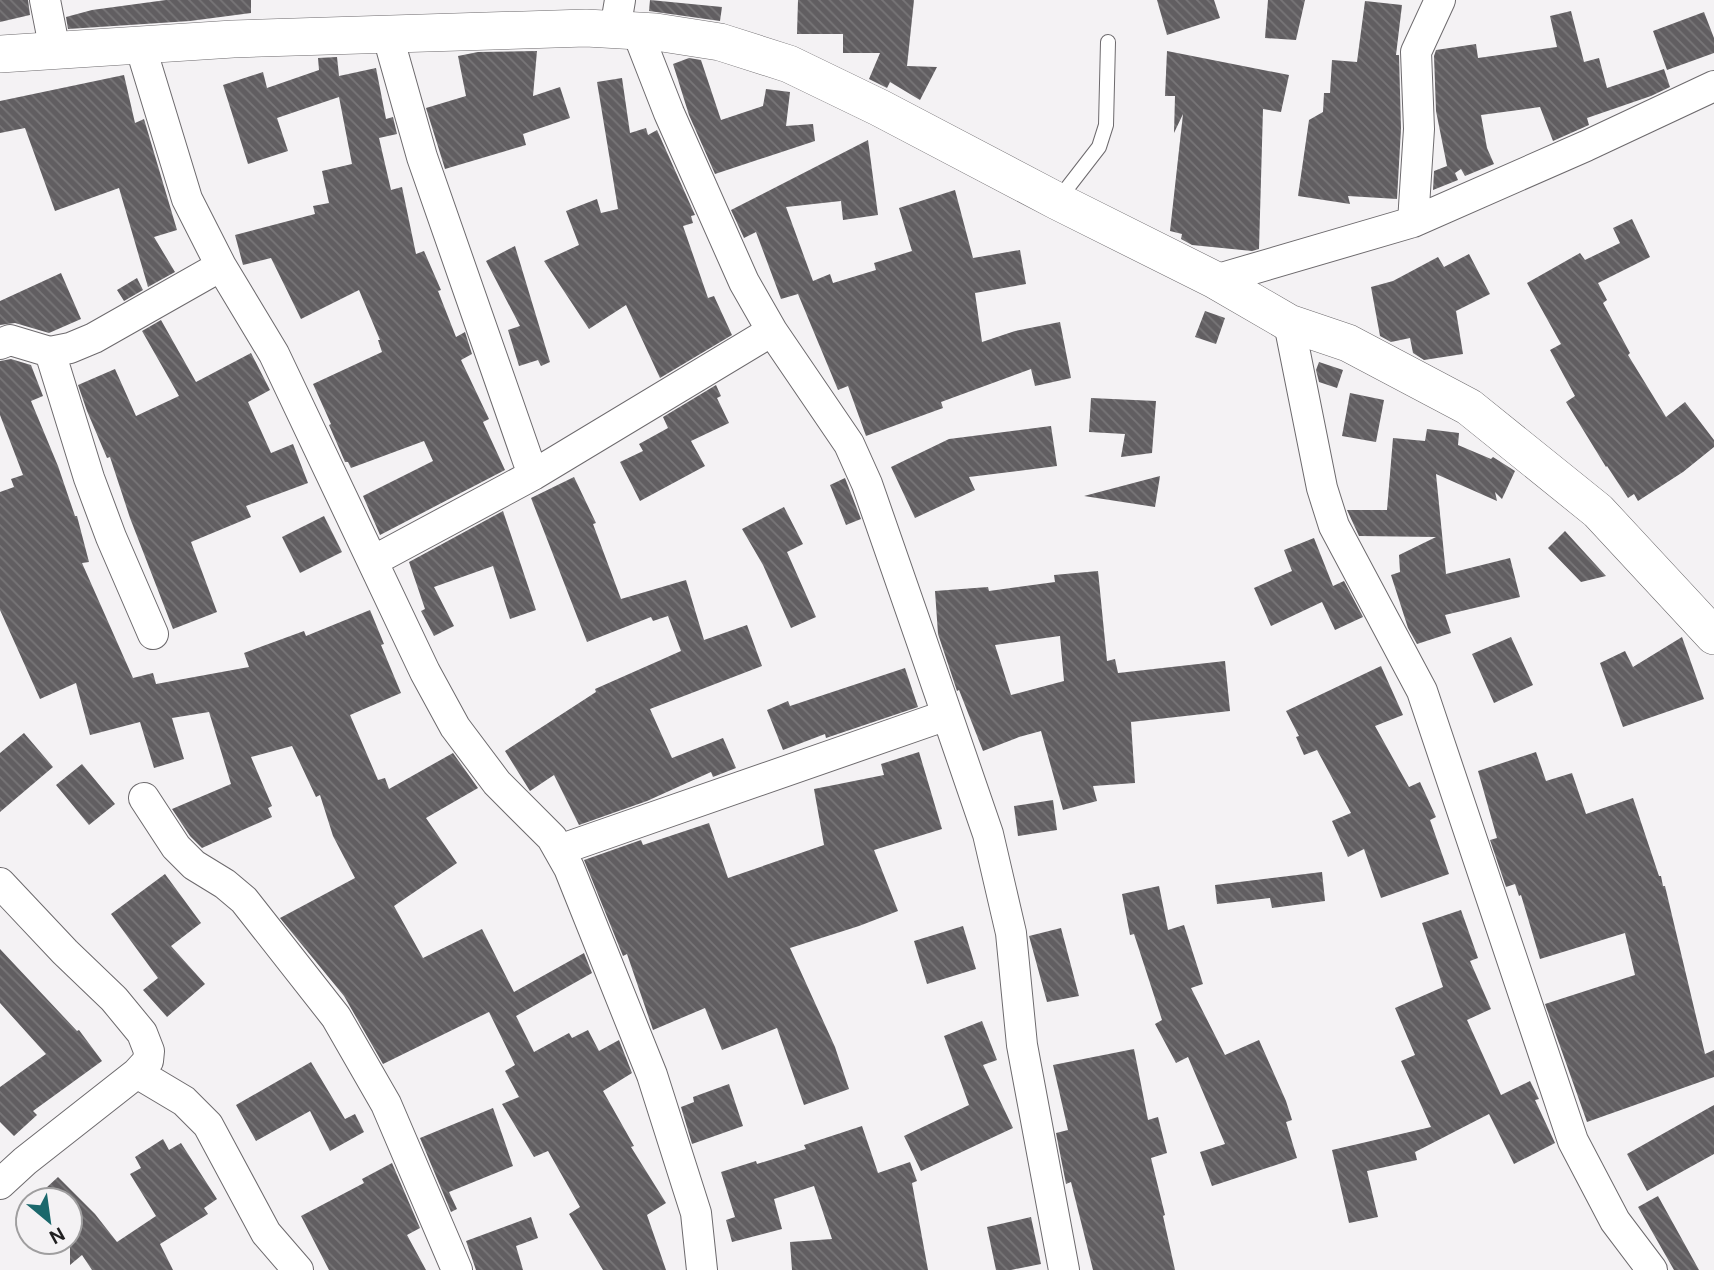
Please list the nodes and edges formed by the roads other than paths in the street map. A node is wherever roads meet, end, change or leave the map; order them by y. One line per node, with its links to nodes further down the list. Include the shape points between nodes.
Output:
1 (44, 0): 7 (street)
2 (1440, 0): 11 (street, via 1416,52 1419,129)
3 (624, 20): 4 (street); 10 (street, via 789,64); 15 (street, via 744,282)
4 (387, 33): 6 (street); 18 (street, via 446,230)
5 (1108, 42): 10 (lane, via 1106,125 1099,147)
6 (140, 45): 7 (street); 12 (street, via 187,199)
7 (55, 51): 8 (street)
8 (0, 54)
9 (1714, 86): 11 (street)
10 (1057, 201): 13 (street)
11 (1413, 222): 13 (street)
12 (221, 266): 17 (street, via 94,338); 19 (street, via 274,354)
13 (1215, 280): 14 (street)
14 (1289, 323): 21 (street, via 1348,343 1469,407 1598,511); 32 (street, via 1334,526 1422,691 1573,1141 1615,1221)
15 (772, 331): 18 (street); 22 (street, via 849,444)
16 (0, 344): 17 (street, via 10,340)
17 (50, 352): 20 (street, via 89,478)
18 (533, 475): 19 (street)
19 (373, 561): 24 (street, via 455,727 497,783)
20 (153, 634)
21 (1714, 636)
22 (947, 715): 24 (street); 31 (street, via 988,834 1011,933 1022,1045)
23 (144, 797): 29 (street, via 176,847 244,900 336,1017 386,1104)
24 (559, 850): 30 (street, via 652,1075 696,1213)
25 (0, 883): 26 (street, via 142,1033 148,1061)
26 (137, 1073): 27 (street); 28 (street, via 184,1101 208,1125 266,1233)
27 (0, 1184)
28 (298, 1270)
29 (457, 1270)
30 (702, 1270)
31 (1064, 1270)
32 (1652, 1270)

